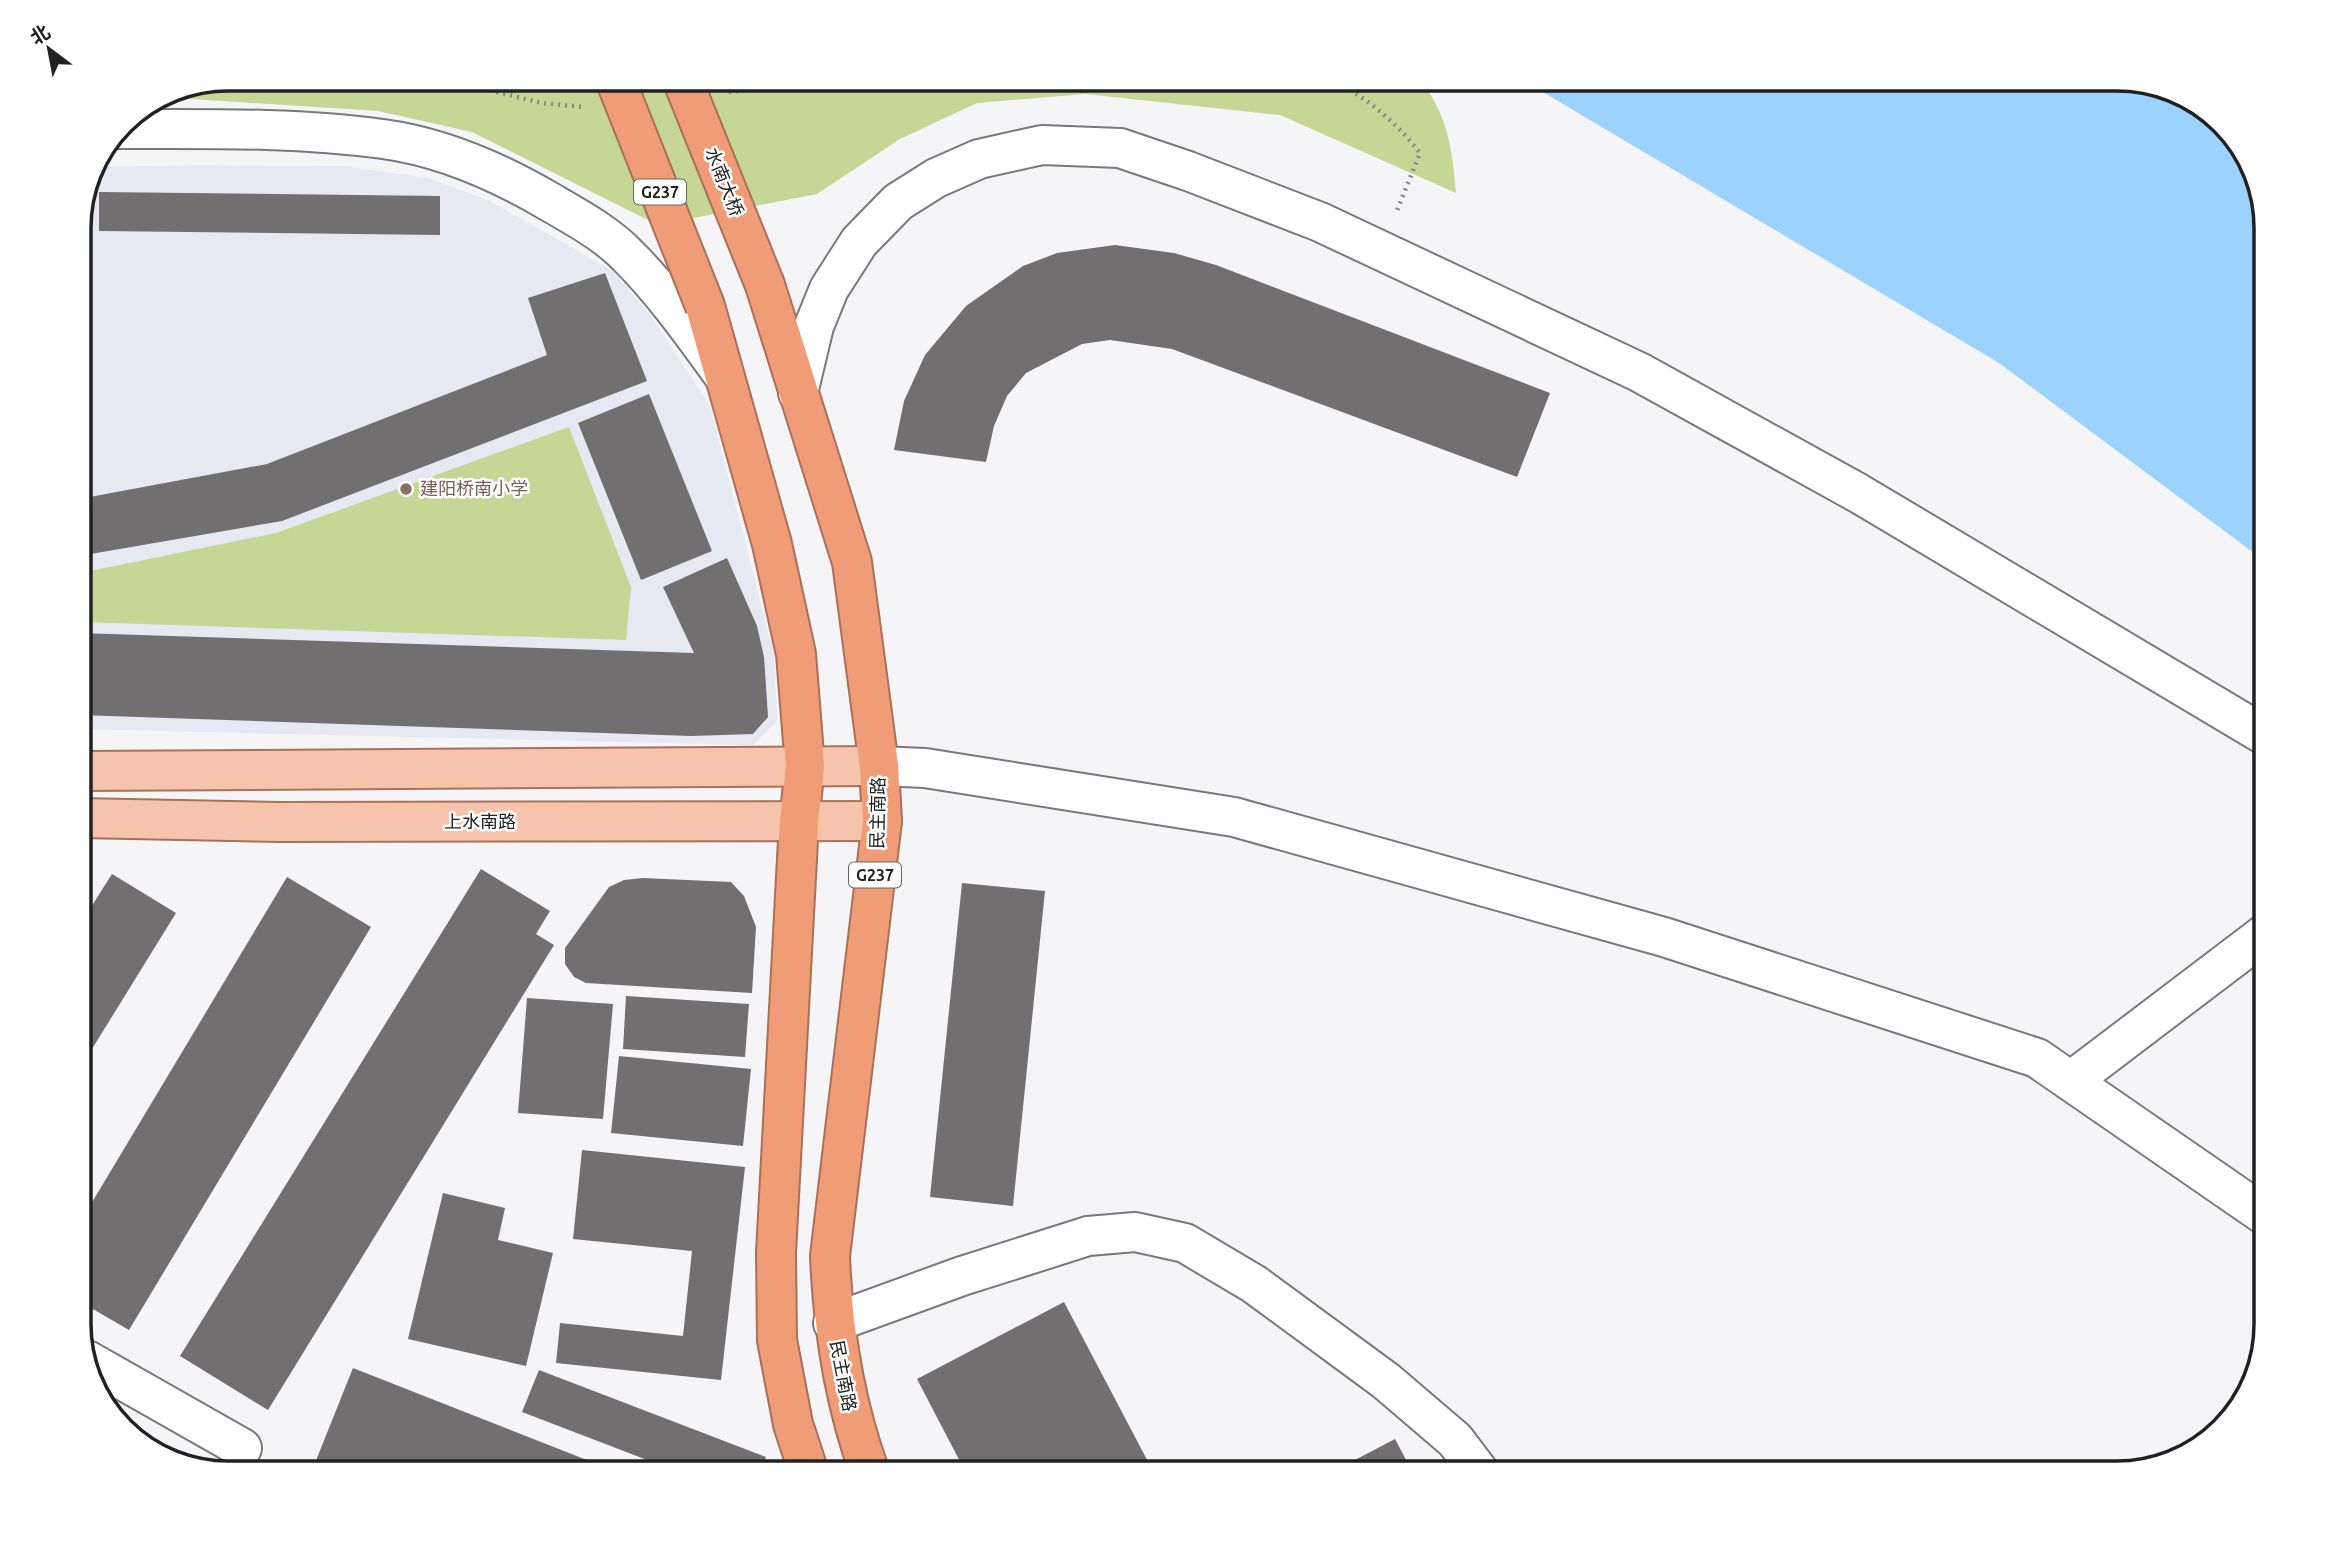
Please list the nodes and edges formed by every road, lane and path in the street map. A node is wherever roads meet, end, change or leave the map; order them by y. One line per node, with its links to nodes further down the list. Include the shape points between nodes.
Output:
1 (620, 91): 7 (highway, G237, bridge, via 705,306)
2 (687, 91): 6 (highway, 水南大桥 / G237, bridge)
3 (1354, 91): 5 (path, via 1370,100 1420,153)
4 (133, 129): 7 (street, via 286,130 385,139 510,178 572,214 627,254)
5 (1380, 250): 8 (street, via 1260,199 1120,148 1042,145 979,159 898,202 859,242 829,289 814,326); 9 (street, via 1651,379 1858,493)
6 (765, 285): 8 (highway, 民主南路 / G237)
7 (725, 377): 10 (highway, G237, via 772,544 796,654)
8 (798, 393): 11 (highway, 民主南路 / G237, via 852,562)
9 (2254, 729)
10 (805, 766): 11 (main road); 12 (main road); 14 (highway, G237)
11 (879, 766): 15 (highway, 民主南路 / G237); 17 (street, via 925,768 1234,817 1664,937 2037,1058)
12 (91, 771)
13 (91, 818): 14 (main road, 上水南路)
14 (799, 821): 15 (main road, 上水南路); 22 (highway, G237, via 776,1290 777,1340)
15 (882, 821): 19 (highway, 民主南路 / G237, via 830,1256)
16 (2254, 942): 17 (street)
17 (2071, 1081): 18 (street)
18 (2254, 1208)
19 (833, 1323): 23 (highway, 民主南路 / G237, via 855,1431); 24 (street, via 1088,1236 1135,1231 1185,1243 1254,1284 1386,1381 1455,1440)
20 (98, 1366): 21 (street)
21 (242, 1448)
22 (805, 1461)
23 (866, 1461)
24 (1471, 1461)

